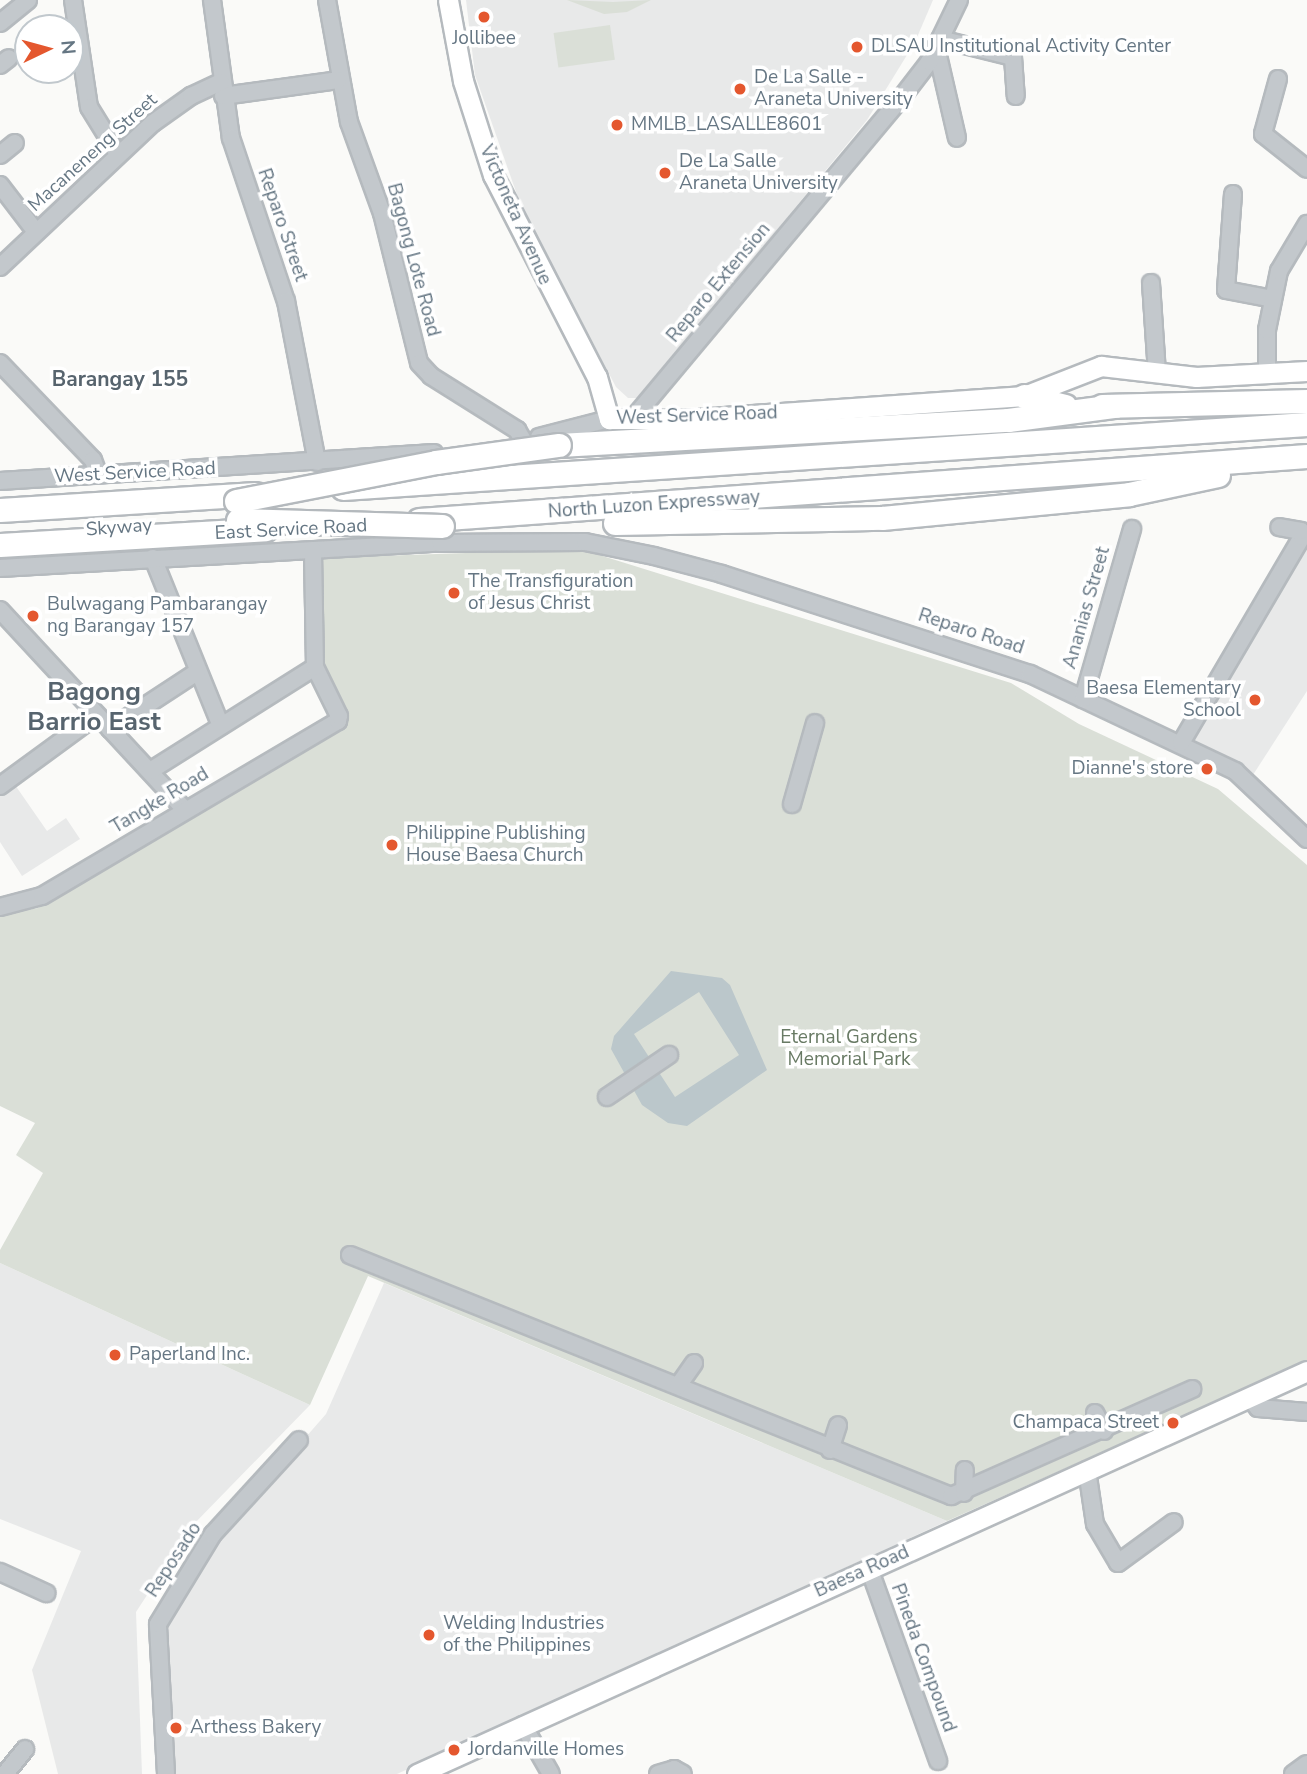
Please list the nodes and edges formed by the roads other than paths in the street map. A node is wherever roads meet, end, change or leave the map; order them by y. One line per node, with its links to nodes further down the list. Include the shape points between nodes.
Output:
1 (28, 0): 7 (street)
2 (73, 0): 15 (street, via 89,107)
3 (212, 0): 11 (street, Reparo Street)
4 (327, 0): 10 (street, Bagong Lote Road)
5 (449, 0): 32 (main road, Victoneta Avenue, via 463,81 493,175 597,377)
6 (958, 0): 8 (street, Reparo Extension)
7 (0, 23)
8 (938, 43): 12 (street, via 1013,57); 13 (street); 33 (street, Reparo Extension, via 899,101)
9 (1279, 79): 17 (street, via 1263,134)
10 (338, 80): 11 (street, Macaneneng Street); 35 (street, Bagong Lote Road, via 382,213 418,363 511,426)
11 (222, 89): 15 (street, Macaneneng Street, via 191,96); 37 (street, Reparo Street, via 231,138 286,301)
12 (1016, 96)
13 (957, 138)
14 (15, 143): 16 (street)
15 (118, 154): 21 (street, Macaneneng Street)
16 (0, 155)
17 (1307, 169)
18 (0, 185): 21 (street)
19 (1233, 194): 24 (street, via 1226,290)
20 (1307, 224): 24 (street, via 1282,262)
21 (36, 232): 22 (street, Macaneneng Street)
22 (0, 267)
23 (1151, 283): 28 (street)
24 (1273, 299): 27 (street)
25 (0, 363): 38 (street, via 93,460)
26 (1307, 371): 27 (main road, West Service Road)
27 (1267, 373): 28 (main road, West Service Road)
28 (1157, 374): 29 (main road, West Service Road, via 1101,366)
29 (1024, 396): 31 (highway, via 1048,405); 33 (main road, West Service Road)
30 (1307, 401): 31 (highway)
31 (1115, 406): 41 (highway, bridge, via 1008,420 559,445 436,462)
32 (610, 419): 33 (main road, West Service Road); 35 (street, West Service Road)
33 (631, 421)
34 (1307, 424): 40 (highway, North Luzon Expressway)
35 (523, 440): 37 (street, West Service Road)
36 (1305, 456): 41 (highway, bridge, via 1129,494 881,518 442,526); 47 (highway, North Luzon Expressway, via 630,507)
37 (317, 462): 38 (street, West Service Road)
38 (98, 474): 39 (street, West Service Road)
39 (0, 481)
40 (0, 510)
41 (237, 511): 42 (highway, Skyway); 45 (highway, Skyway)
42 (0, 516)
43 (1279, 527): 59 (street, via 1301,531 1302,537)
44 (1132, 529): 54 (street, Ananias Street)
45 (0, 536)
46 (585, 542): 48 (street, East Service Road); 54 (street, Reparo Road, via 722,574 1011,666)
47 (0, 545)
48 (313, 550): 49 (street, East Service Road); 52 (street)
49 (153, 558): 50 (street, East Service Road); 53 (street)
50 (0, 568)
51 (3, 621): 55 (street)
52 (315, 667): 57 (street); 63 (street, Tangke Road, via 338,721)
53 (197, 672): 57 (street); 58 (street)
54 (1083, 699): 59 (street, Reparo Road)
55 (97, 715): 58 (street); 61 (street)
56 (815, 723): 62 (street)
57 (221, 726): 60 (street)
58 (110, 729): 60 (street)
59 (1181, 743): 64 (street, Reparo Road, via 1235,771)
60 (150, 771): 63 (street)
61 (0, 786)
62 (792, 804)
63 (185, 810): 65 (street, Tangke Road, via 34,900)
64 (1307, 839)
65 (0, 906)
66 (662, 1060): 67 (street)
67 (607, 1097)
68 (350, 1255): 71 (street)
69 (694, 1363): 71 (street)
70 (1307, 1371): 73 (main road, Baesa Road)
71 (678, 1386): 79 (street)
72 (1192, 1389): 77 (street)
73 (1250, 1398): 74 (street, via 1258,1408); 81 (main road, Baesa Road)
74 (1307, 1412)
75 (1095, 1413): 77 (street)
76 (838, 1425): 79 (street)
77 (1104, 1431): 82 (street)
78 (299, 1440): 92 (street, Reposado, via 213,1534 158,1624)
79 (830, 1450): 82 (street, via 951,1496)
80 (965, 1470): 82 (street)
81 (1087, 1470): 83 (street, via 1095,1524 1118,1563); 84 (main road, Baesa Road)
82 (964, 1493)
83 (1174, 1522)
84 (869, 1568): 87 (main road, Baesa Road); 89 (street, Pineda Compound)
85 (0, 1572): 86 (street)
86 (46, 1592)
87 (523, 1725): 93 (main road, Baesa Road); 94 (street)
88 (26, 1749): 91 (street)
89 (938, 1761)
90 (1307, 1764): 97 (street)
91 (5, 1774)
92 (166, 1774)
93 (417, 1774)
94 (551, 1774)
95 (658, 1774): 96 (street, via 674,1769)
96 (682, 1774)
97 (1293, 1774)

